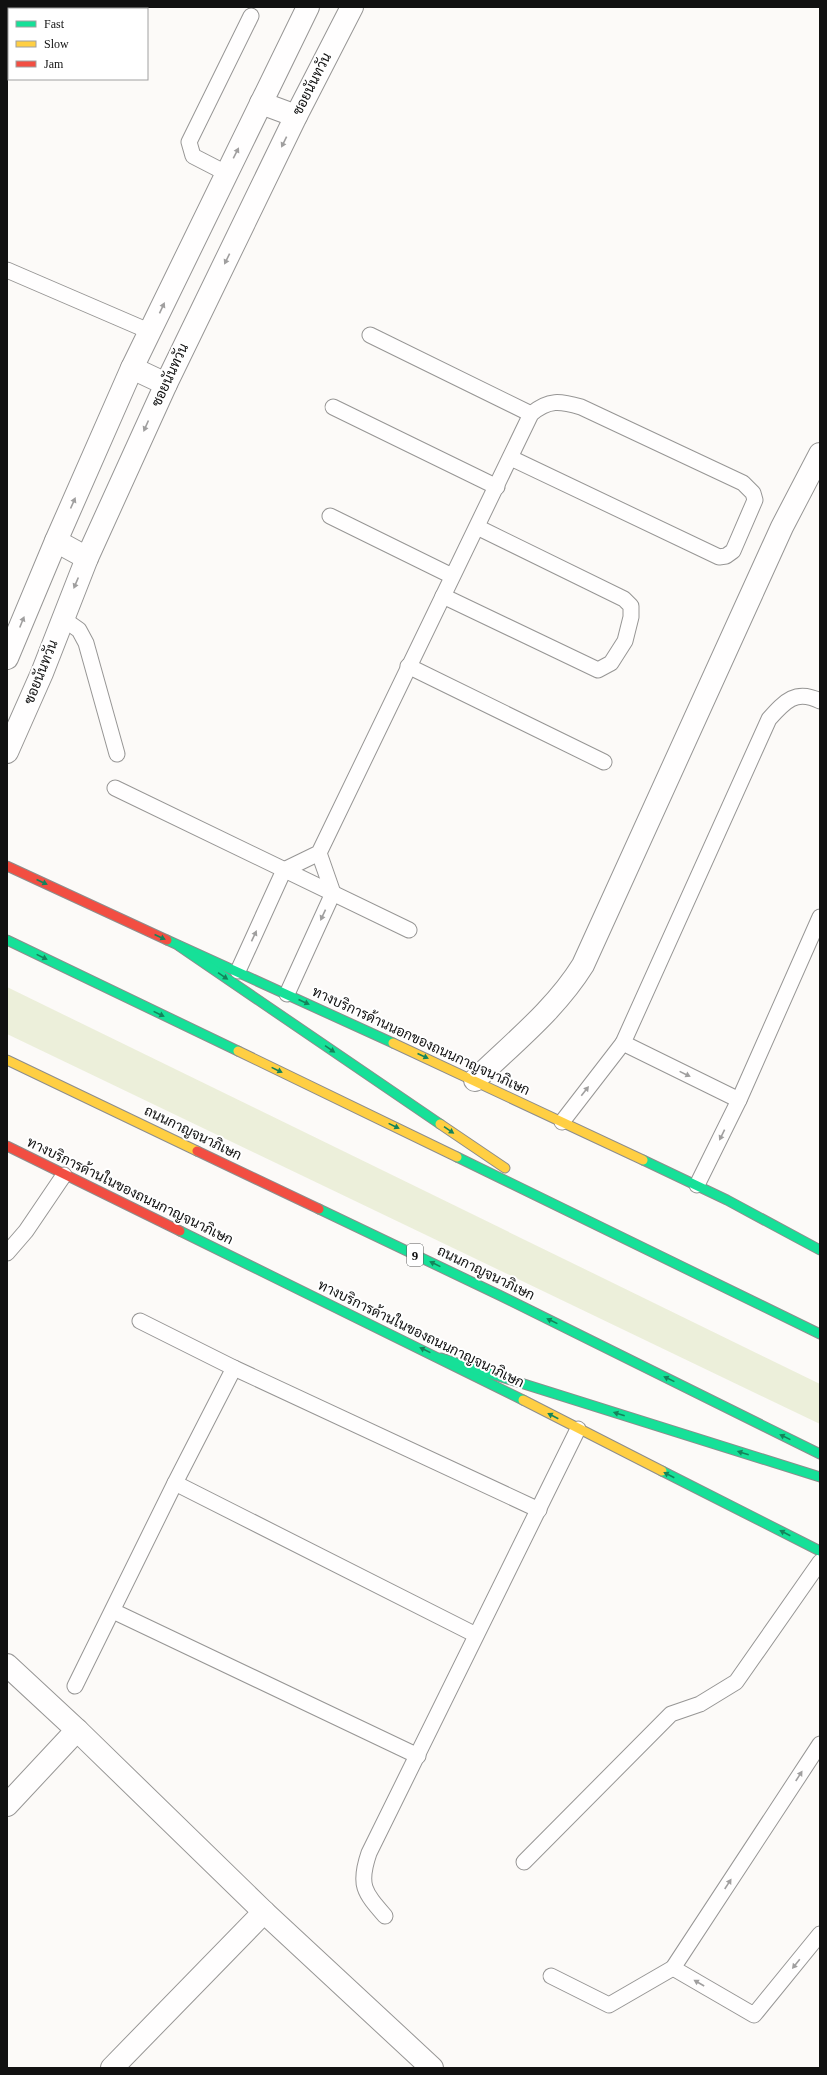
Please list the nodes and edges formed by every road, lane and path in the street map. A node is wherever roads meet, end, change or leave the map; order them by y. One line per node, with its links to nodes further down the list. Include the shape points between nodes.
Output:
1 (308, 7): 4 (street)
2 (352, 7): 5 (street, ซอยนันทวัน)
3 (251, 16): 6 (lane, via 189,142 193,156)
4 (261, 103): 5 (street); 6 (street, one-way to 4)
5 (296, 116): 11 (street, ซอยนันทวัน, one-way to 11)
6 (226, 173): 8 (street, one-way to 6)
7 (7, 270): 8 (lane)
8 (151, 332): 10 (street)
9 (370, 335): 13 (lane)
10 (132, 368): 11 (street); 19 (street, one-way to 10)
11 (166, 384): 20 (street, ซอยนันทวัน, one-way to 20)
12 (333, 407): 16 (lane)
13 (531, 414): 15 (lane); 15 (lane, via 541,405 550,402 566,402 581,407 743,483 753,493 754,507 733,551 719,557)
14 (820, 454): 43 (street, via 782,527 583,965 569,988 546,1013)
15 (510, 458): 16 (lane)
16 (497, 487): 18 (lane)
17 (330, 516): 21 (lane)
18 (477, 527): 21 (lane); 22 (lane, via 624,599 630,606 632,617 625,641 611,663 598,670)
19 (56, 541): 20 (street); 24 (street, one-way to 19)
20 (87, 558): 23 (street, ซอยนันทวัน, one-way to 23)
21 (452, 576): 22 (lane)
22 (443, 596): 25 (lane)
23 (62, 618): 27 (street, ซอยนันทวัน, via 42,672); 28 (lane, via 79,630 86,643)
24 (7, 658)
25 (408, 666): 29 (lane); 31 (lane)
26 (820, 701): 41 (lane, via 800,696 785,701 769,719)
27 (7, 752)
28 (117, 754)
29 (604, 762)
30 (115, 788): 33 (lane)
31 (319, 853): 33 (lane); 34 (lane)
32 (7, 866): 38 (main road, ทางบริการด้านนอกของถนนกาญจนาภิเษก, one-way to 38)
33 (284, 870): 34 (lane); 39 (lane, one-way to 33)
34 (333, 893): 36 (lane); 40 (lane, one-way to 40)
35 (820, 917): 44 (lane)
36 (409, 930)
37 (7, 940): 49 (main road, one-way to 49)
38 (179, 946): 39 (main road, ทางบริการด้านนอกของถนนกาญจนาภิเษก); 49 (main road, one-way to 49)
39 (238, 971): 40 (main road, ทางบริการด้านนอกของถนนกาญจนาภิเษก)
40 (287, 994): 43 (main road, ทางบริการด้านนอกของถนนกาญจนาภิเษก, one-way to 43)
41 (623, 1043): 44 (lane, one-way to 44); 45 (lane, one-way to 41)
42 (7, 1060): 57 (main road, ถนนกาญจนาภิเษก / 9, one-way to 42, via 499,1295)
43 (475, 1080): 45 (main road, ทางบริการด้านนอกของถนนกาญจนาภิเษก)
44 (739, 1100): 48 (lane, one-way to 48)
45 (562, 1122): 48 (main road, ทางบริการด้านนอกของถนนกาญจนาภิเษก)
46 (7, 1146): 47 (main road, ทางบริการด้านในของถนนกาญจนาภิเษก)
47 (64, 1174): 51 (lane, via 26,1231); 54 (main road, ทางบริการด้านในของถนนกาญจนาภิเษก, one-way to 47)
48 (697, 1185): 50 (main road, ทางบริการด้านนอกของถนนกาญจนาภิเษก)
49 (566, 1209): 53 (main road)
50 (820, 1250)
51 (7, 1253)
52 (140, 1321): 55 (lane)
53 (820, 1334)
54 (441, 1358): 56 (main road, ทางบริการด้านในของถนนกาญจนาภิเษก, one-way to 54); 58 (main road, one-way to 54)
55 (234, 1368): 59 (lane); 60 (lane)
56 (578, 1429): 60 (lane); 61 (main road, ทางบริการด้านในของถนนกาญจนาภิเษก, one-way to 56)
57 (820, 1454)
58 (820, 1477)
59 (175, 1483): 63 (lane); 64 (lane)
60 (539, 1510): 64 (lane)
61 (820, 1551)
62 (820, 1562): 71 (lane, via 736,1682 700,1704 671,1714)
63 (113, 1611): 66 (lane); 69 (lane)
64 (476, 1635): 69 (lane)
65 (7, 1665): 67 (street)
66 (75, 1686)
67 (77, 1730): 70 (street); 72 (street)
68 (820, 1744): 75 (lane, one-way to 68)
69 (418, 1756): 73 (lane, via 364,1867 363,1882 367,1895)
70 (7, 1805)
71 (524, 1862)
72 (264, 1912): 77 (street); 78 (street)
73 (385, 1916)
74 (820, 1934): 75 (lane, one-way to 75, via 754,2015)
75 (673, 1968): 76 (lane, via 609,2005)
76 (552, 1976)
77 (112, 2068)
78 (432, 2068)

